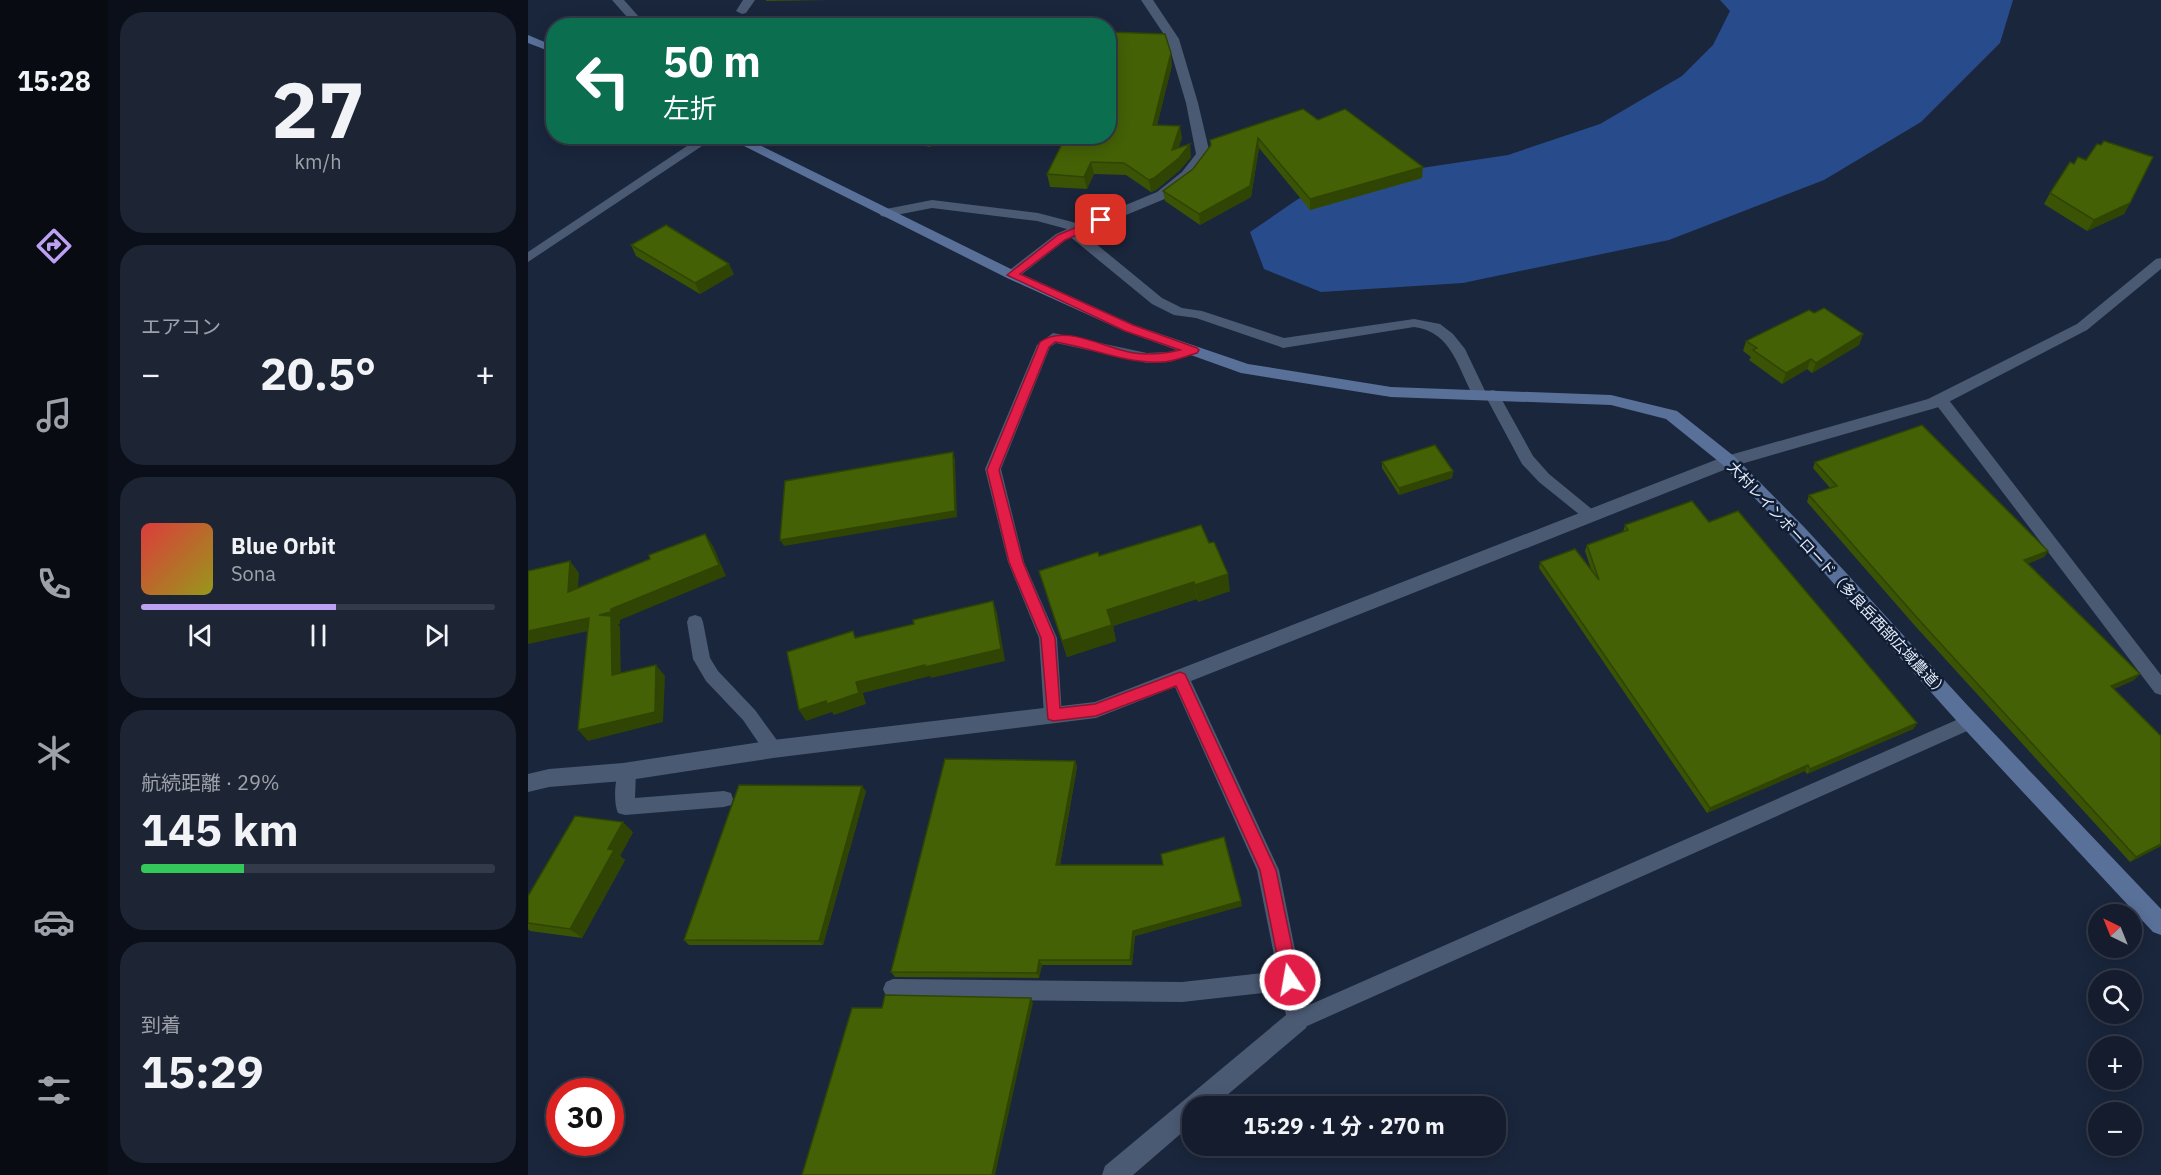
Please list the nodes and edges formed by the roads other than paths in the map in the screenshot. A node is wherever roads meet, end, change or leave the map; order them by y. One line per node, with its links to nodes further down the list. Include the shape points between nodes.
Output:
1 (618, 0): 5 (street)
2 (749, 0): 4 (street)
3 (1147, 0): 11 (street, via 1173,39 1203,154 1187,175 1162,195)
4 (742, 11)
5 (635, 18)
6 (528, 39): 7 (street)
7 (546, 47)
8 (699, 144): 12 (street)
9 (745, 144): 10 (street, 大村レインボーロード（多良岳西部広域農道）)
10 (886, 213): 11 (street, via 932,204 1038,217); 14 (street, 大村レインボーロード（多良岳西部広域農道）)
11 (1077, 231): 14 (street, via 1061,237); 16 (lane, via 1157,301 1179,312 1197,314 1283,343 1414,323 1430,326 1442,331)
12 (528, 258)
13 (2161, 262): 17 (street, via 2082,327)
14 (1012, 275): 15 (street, 大村レインボーロード（多良岳西部広域農道）, via 1129,328)
15 (1193, 350): 16 (street, 大村レインボーロード（多良岳西部広域農道）, via 1246,369 1391,392); 23 (lane, via 1162,358 1133,357 1053,338 1044,345 993,470 1016,562 1048,638)
16 (1486, 395): 18 (street, 大村レインボーロード（多良岳西部広域農道）, via 1611,400 1671,415); 19 (lane, via 1527,460)
17 (1940, 399): 18 (street); 22 (lane)
18 (1729, 461): 19 (street); 24 (street, 大村レインボーロード（多良岳西部広域農道）, via 1799,532)
19 (1591, 515): 21 (street)
20 (695, 622): 25 (lane, via 702,659 712,676)
21 (1180, 678): 23 (street, via 1096,710); 30 (street, via 1268,870)
22 (2161, 688)
23 (1053, 715): 25 (street)
24 (1970, 722): 29 (street, 大村レインボーロード（多良岳西部広域農道）); 32 (lane)
25 (773, 749): 26 (street)
26 (627, 772): 27 (street); 28 (lane, via 625,807)
27 (528, 783)
28 (724, 799)
29 (2161, 925)
30 (1290, 980): 31 (lane, via 1182,992); 32 (street)
31 (893, 989)
32 (1298, 1020): 33 (street)
33 (1208, 1096)
34 (1182, 1118): 35 (street)
35 (1114, 1175)

